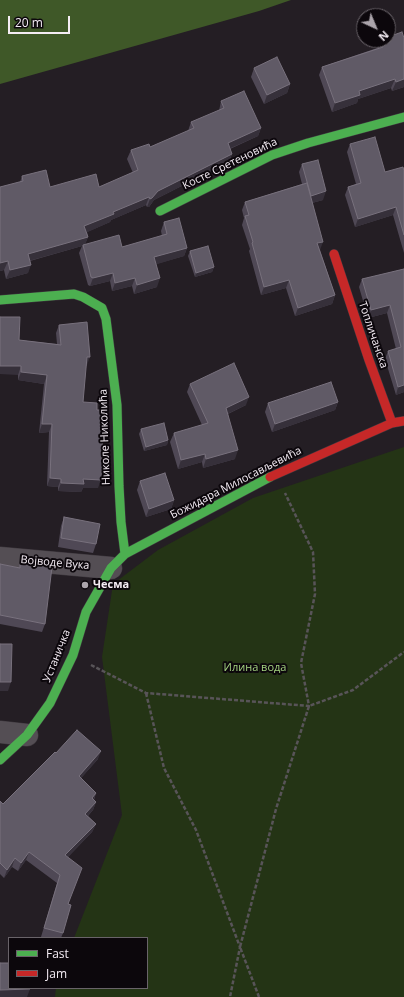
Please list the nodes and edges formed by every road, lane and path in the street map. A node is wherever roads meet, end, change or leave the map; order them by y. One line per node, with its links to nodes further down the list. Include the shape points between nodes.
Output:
1 (404, 117): 2 (street, Косте Сретеновића, via 272,155)
2 (160, 211)
3 (334, 254): 6 (street, Топличанска, via 368,360)
4 (0, 300): 9 (street, Николе Николића, via 74,294 102,308 106,320 117,405 121,522)
5 (404, 421): 6 (street, Божидара Милосављевића)
6 (392, 423): 7 (street, Божидара Милосављевића)
7 (276, 474): 9 (street, Божидара Милосављевића); 13 (path, via 313,552 315,594 301,663)
8 (0, 558): 9 (street, Војводе Вука)
9 (118, 560): 11 (street, Устаничка, via 86,612)
10 (404, 652): 13 (path, via 353,690)
11 (73, 655): 12 (path); 15 (street, Устаничка, via 50,703)
12 (146, 693): 13 (path); 17 (path, via 164,768 196,830)
13 (309, 706): 17 (path, via 276,809)
14 (0, 732): 15 (street)
15 (27, 735): 16 (street, Устаничка)
16 (0, 760)
17 (240, 948): 18 (path); 19 (path)
18 (230, 997)
19 (259, 997)

